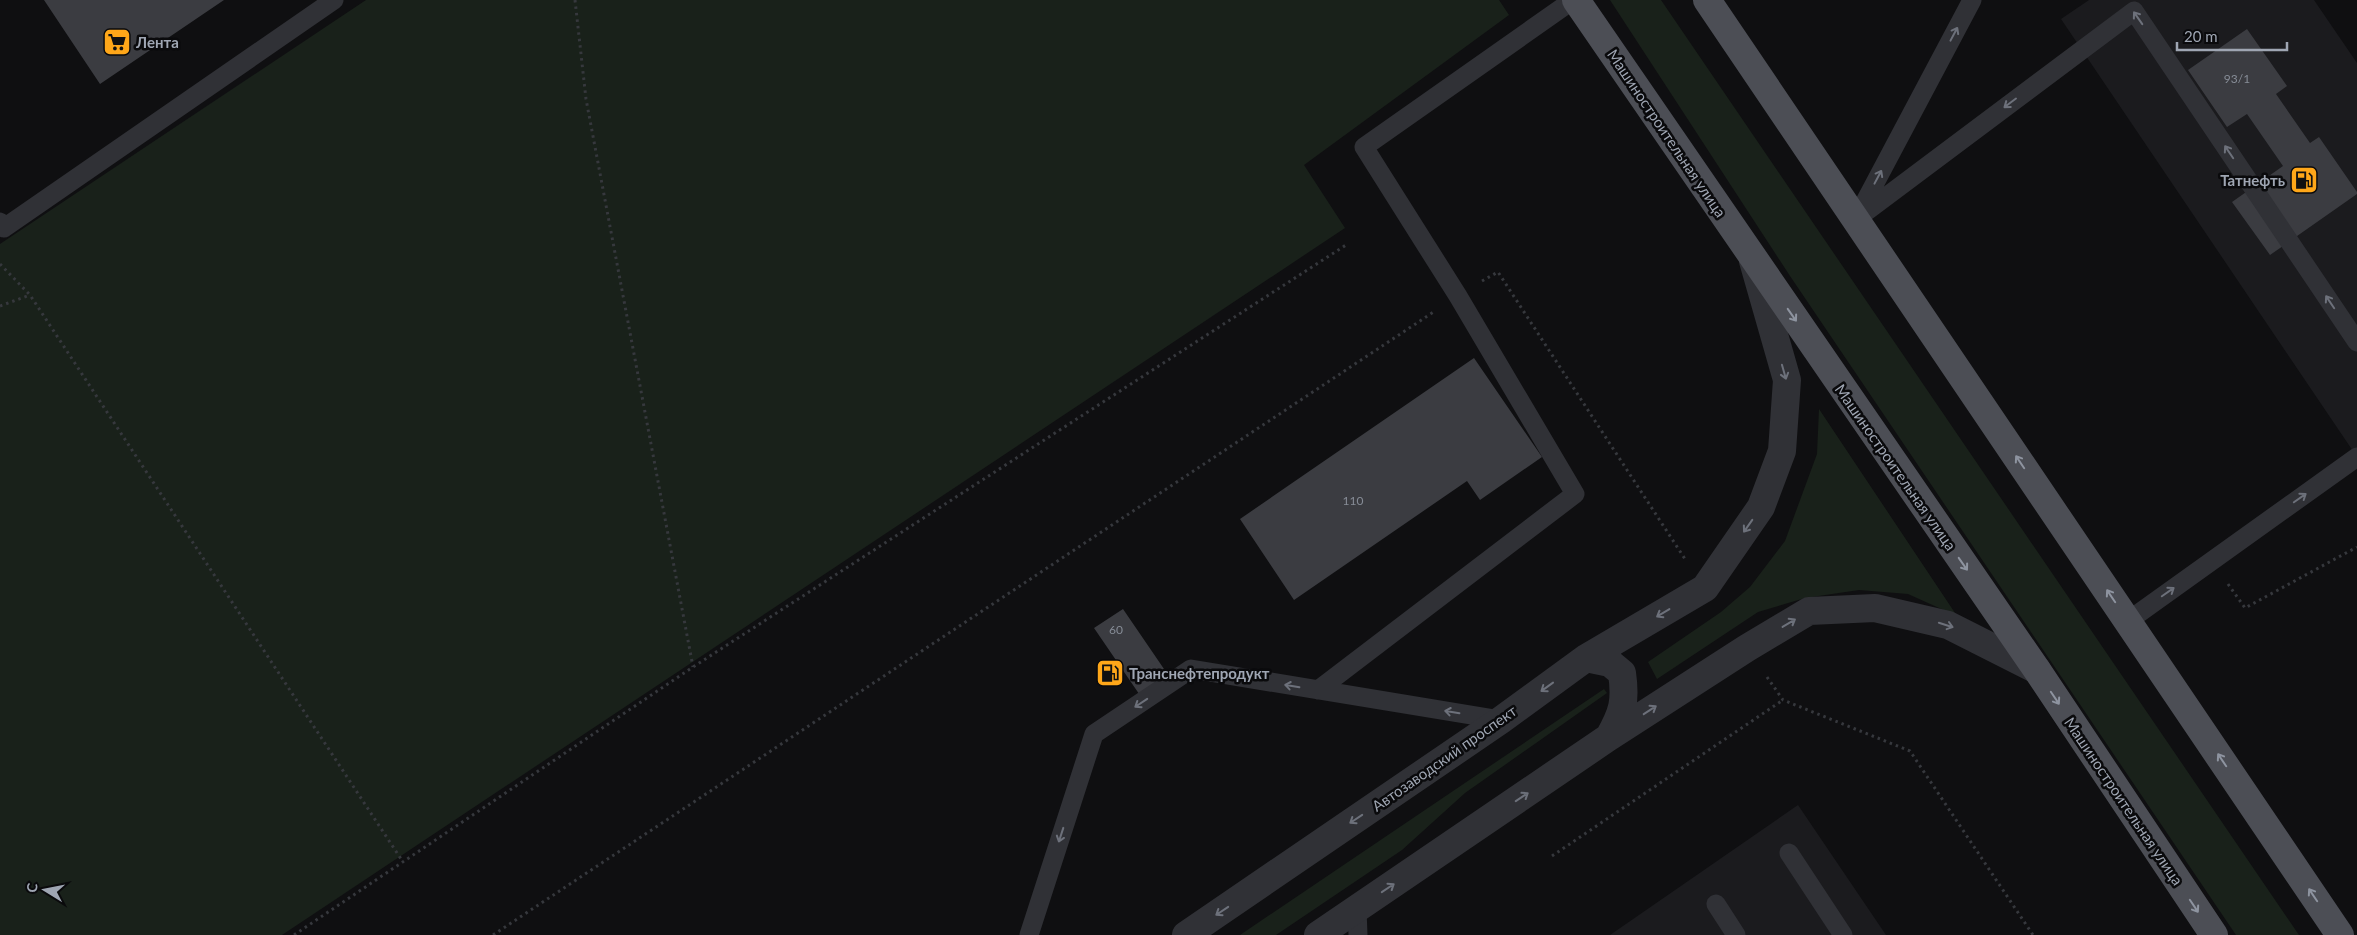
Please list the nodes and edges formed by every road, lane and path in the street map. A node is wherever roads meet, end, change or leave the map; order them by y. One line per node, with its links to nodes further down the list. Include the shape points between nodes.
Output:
1 (334, 0): 7 (lane, via 4,228)
2 (574, 0): 21 (path, via 586,99)
3 (1575, 0): 9 (main road, Машиностроительная улица); 12 (lane, via 1364,146)
4 (1707, 0): 6 (main road)
5 (1972, 0): 6 (lane, one-way to 5)
6 (1855, 220): 14 (lane, one-way to 6, via 2134,11); 19 (main road, one-way to 6)
7 (0, 222)
8 (1346, 245): 21 (path)
9 (1752, 257): 20 (street, Автозаводский проспект, one-way to 20, via 1787,380 1782,451 1761,507 1705,588); 22 (main road, Машиностроительная улица, one-way to 22)
10 (0, 264): 11 (path)
11 (30, 295): 13 (path); 30 (path)
12 (1458, 296): 18 (path, via 1498,272); 24 (lane, via 1575,494); 34 (path)
13 (0, 306)
14 (2357, 342)
15 (2357, 458): 17 (lane, one-way to 15)
16 (2357, 547): 17 (path, via 2245,608)
17 (2212, 561): 19 (lane, one-way to 17)
18 (1688, 564)
19 (2128, 621): 42 (main road, one-way to 19)
20 (1586, 658): 26 (street, Автозаводский проспект, one-way to 26); 27 (street, via 1610,663 1622,673 1625,695 1621,715)
21 (693, 667): 30 (path)
22 (2037, 670): 27 (street, one-way to 22, via 1809,611 1875,608 1948,625); 41 (main road, Машиностроительная улица, one-way to 41)
23 (1767, 677): 25 (path)
24 (1318, 690): 26 (lane, one-way to 24); 35 (lane, one-way to 35, via 1192,669 1094,734)
25 (1783, 700): 29 (path); 40 (path, via 1910,752)
26 (1501, 720): 36 (street, Автозаводский проспект, one-way to 36)
27 (1610, 737): 32 (street, one-way to 27)
28 (1789, 853): 39 (lane)
29 (1552, 856)
30 (403, 862): 33 (path)
31 (1716, 904): 38 (lane)
32 (1358, 922): 37 (street)
33 (294, 935)
34 (493, 935)
35 (1029, 935)
36 (1186, 935)
37 (1318, 935)
38 (1736, 935)
39 (1844, 935)
40 (2033, 935)
41 (2214, 935)
42 (2340, 935)

